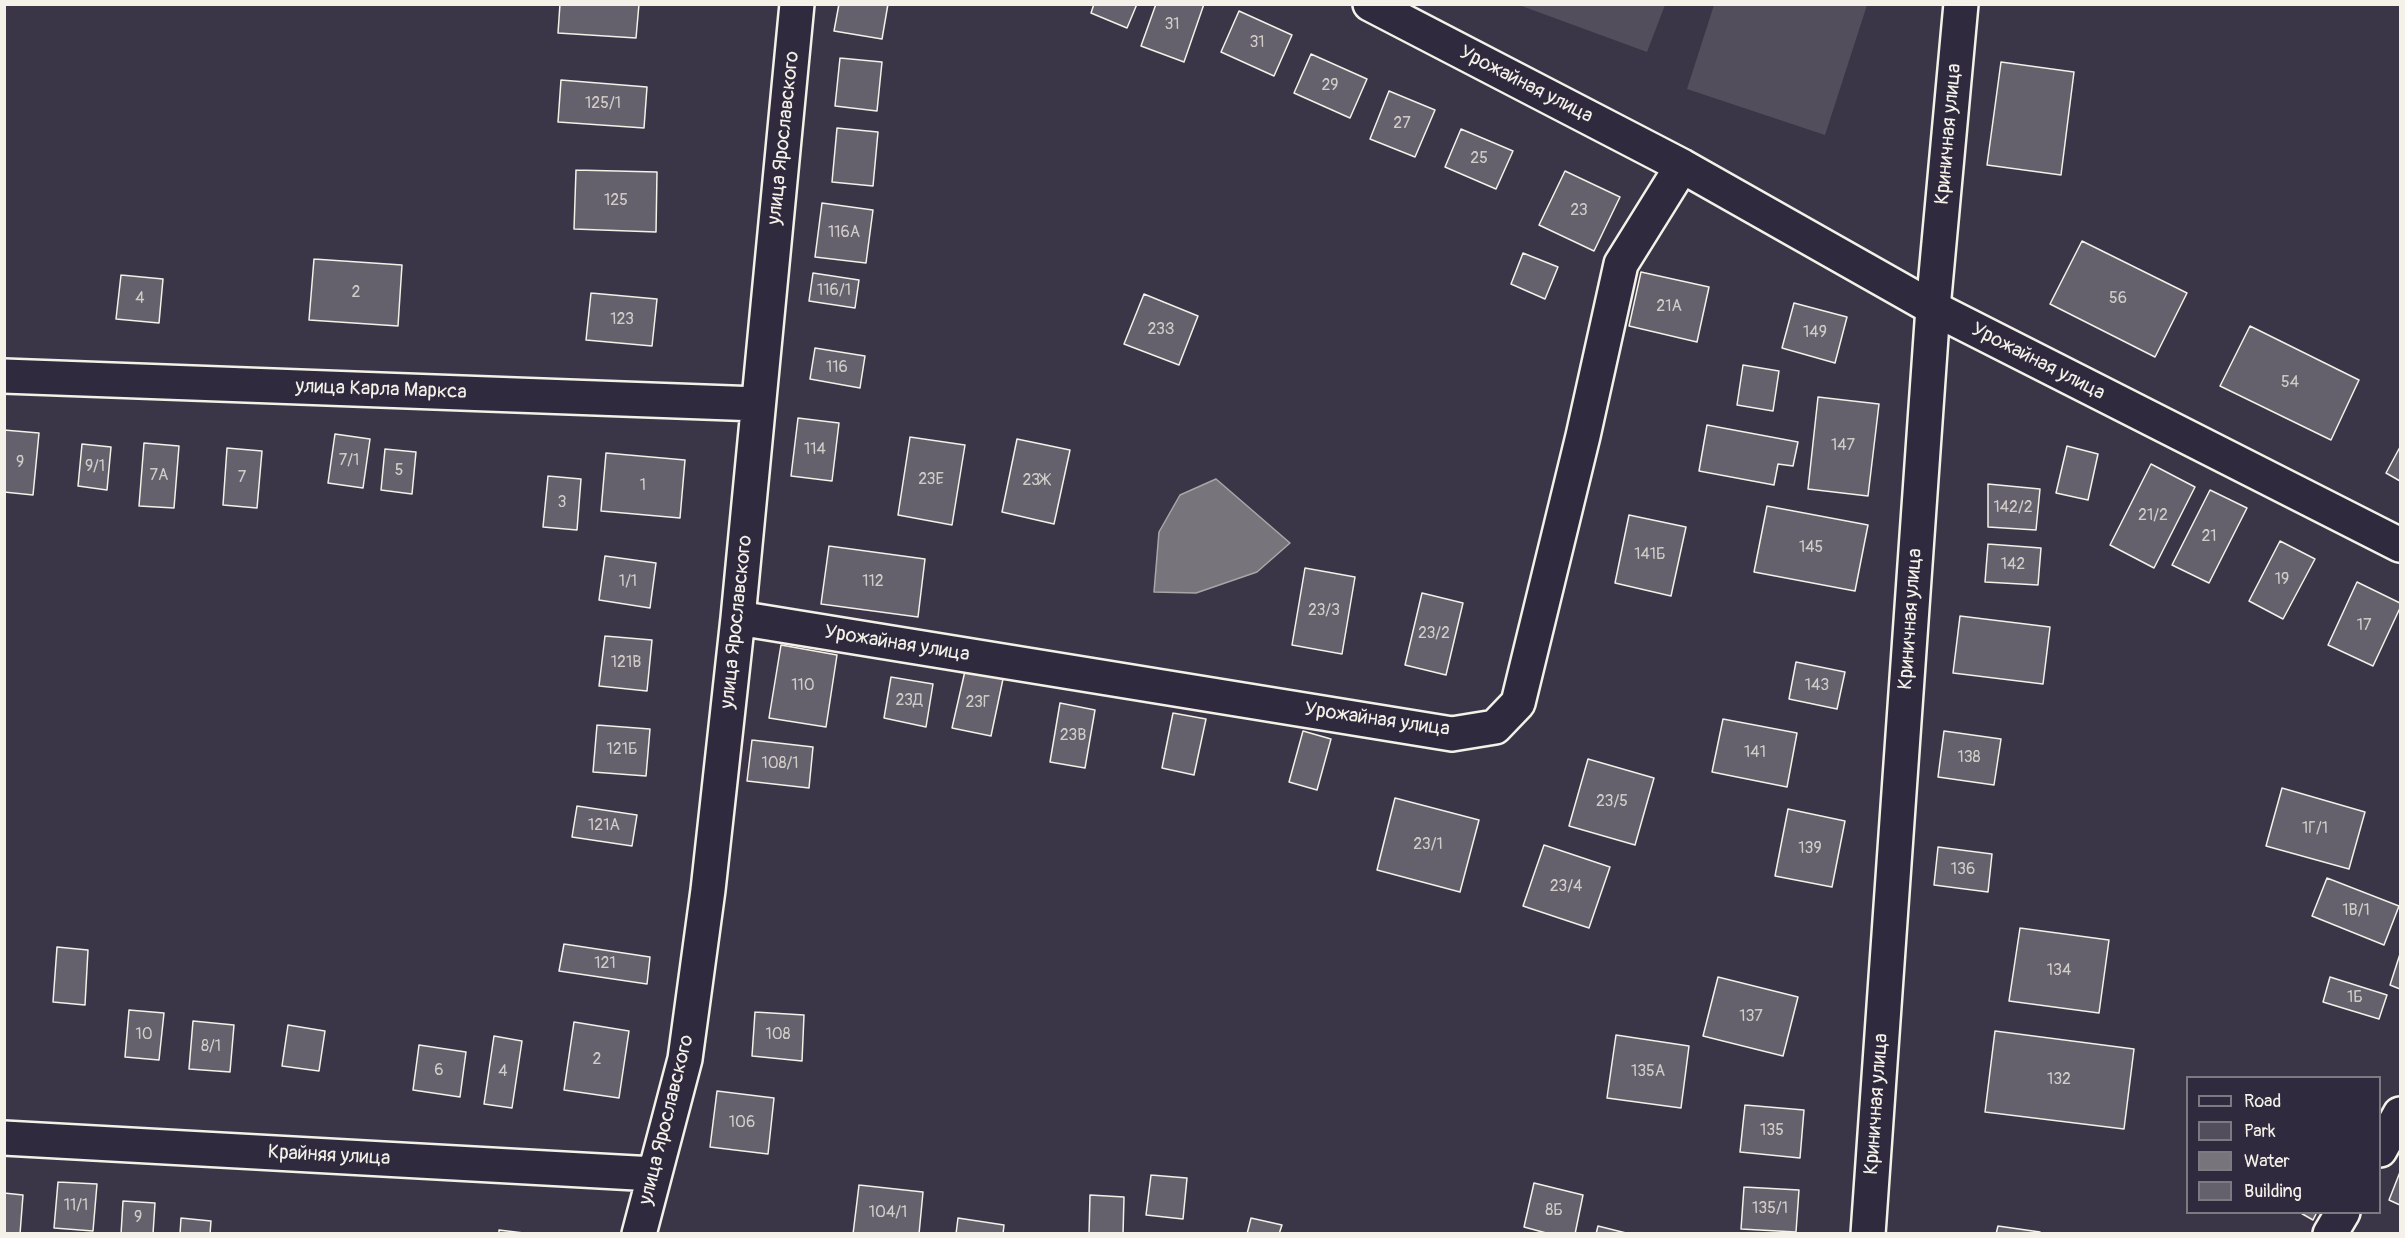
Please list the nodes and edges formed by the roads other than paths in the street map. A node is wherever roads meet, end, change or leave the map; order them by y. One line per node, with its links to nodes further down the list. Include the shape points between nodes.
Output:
1 (797, 4): 7 (street, улица Ярославского)
2 (1371, 4): 4 (street, Урожайная улица)
3 (1961, 4): 5 (street, Криничная улица)
4 (1682, 166): 5 (street, Урожайная улица); 9 (street, Урожайная улица, via 1621,264 1518,703 1495,727 1452,734)
5 (1933, 308): 8 (street, Урожайная улица); 16 (street, Криничная улица)
6 (4, 376): 7 (street, улица Карла Маркса)
7 (758, 404): 9 (street, улица Ярославского)
8 (2400, 545)
9 (738, 618): 13 (street, улица Ярославского, via 686,1059)
10 (2400, 1114): 12 (street)
11 (4, 1138): 13 (street, Крайняя улица)
12 (2381, 1147)
13 (654, 1174): 15 (street, улица Ярославского)
14 (2342, 1214): 17 (street)
15 (642, 1233)
16 (1868, 1233)
17 (2330, 1233)

